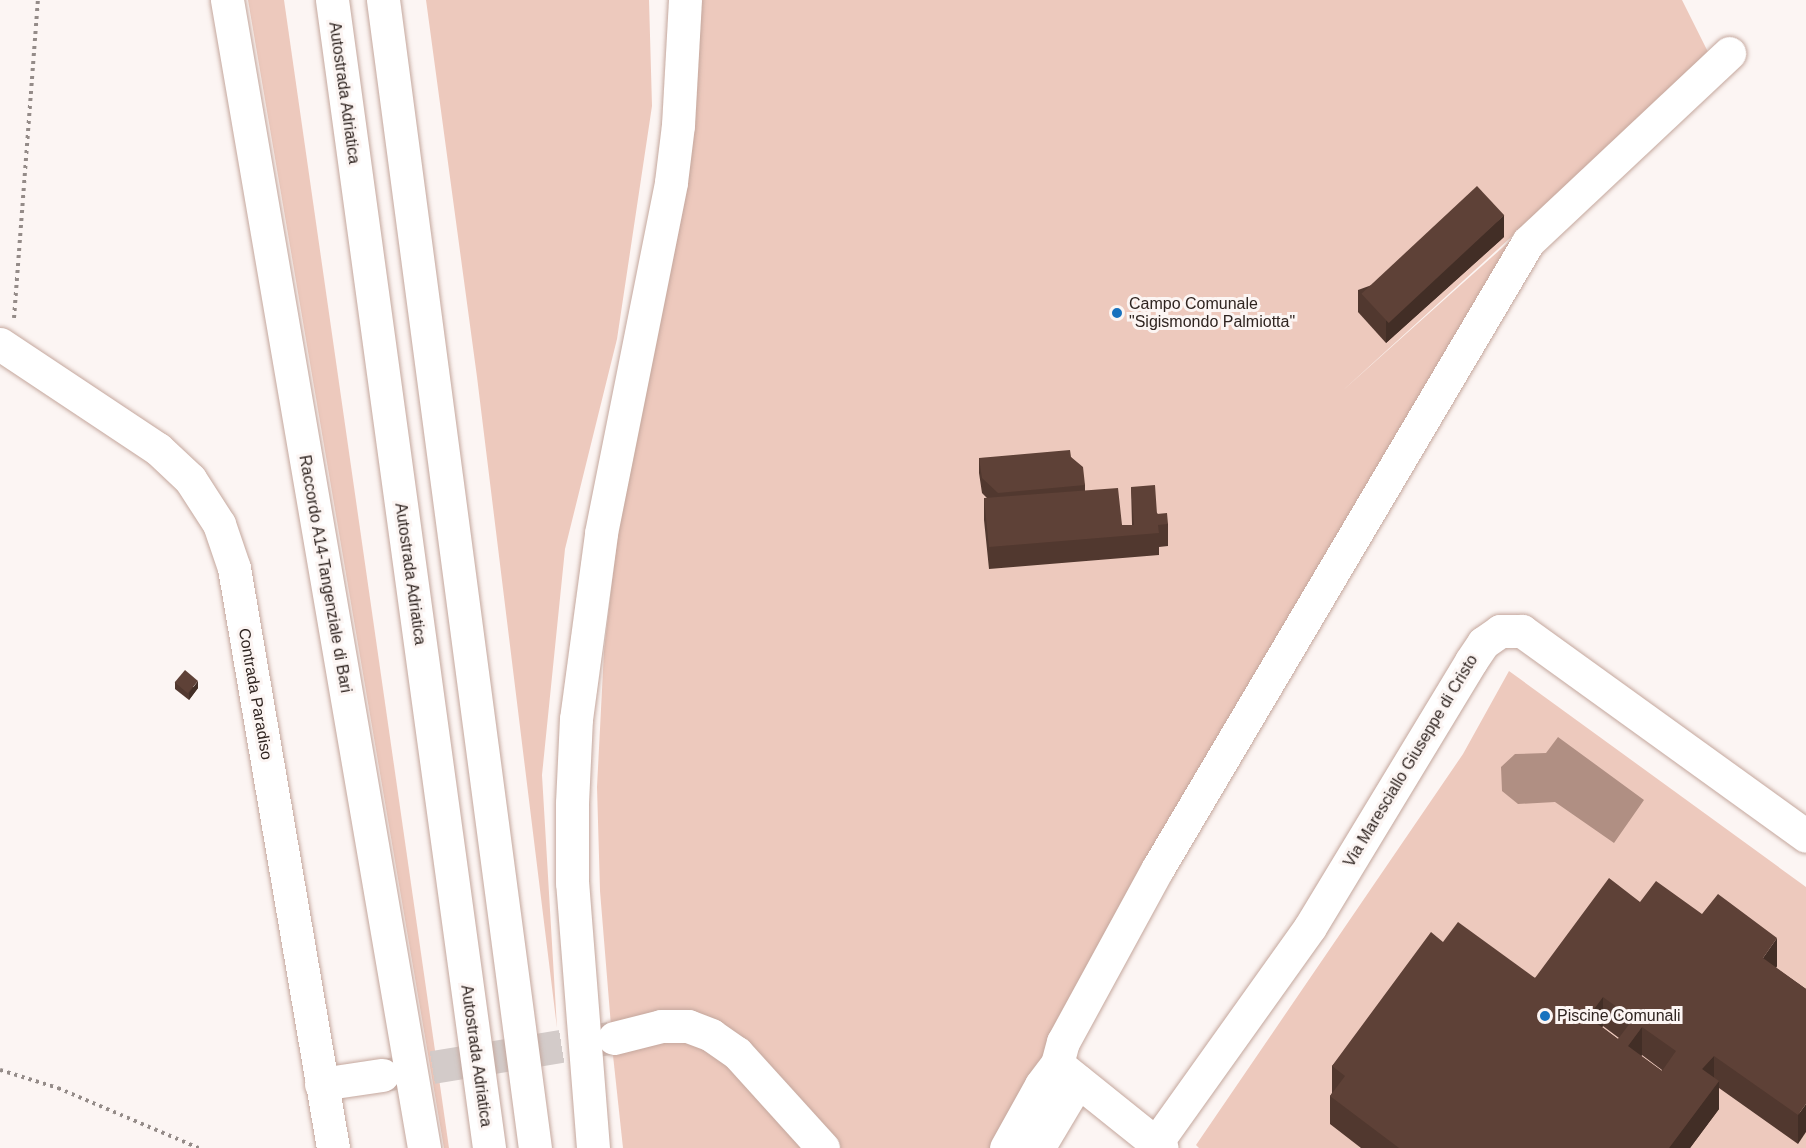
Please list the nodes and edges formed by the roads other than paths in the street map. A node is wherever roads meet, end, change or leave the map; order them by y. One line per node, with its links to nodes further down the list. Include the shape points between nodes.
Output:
1 (227, 0): 14 (main road, Raccordo A14-Tangenziale di Bari)
2 (332, 0): 15 (main road, Autostrada Adriatica)
3 (383, 0): 16 (main road)
4 (685, 0): 17 (main road, via 671,182 601,533 576,719 572,883)
5 (1729, 53): 9 (main road, via 1528,242 1158,868 1063,1042)
6 (6, 348): 11 (main road, Contrada Paradiso, via 158,449 190,479 219,524 234,568)
7 (1806, 836): 12 (main road, Via Maresciallo Giuseppe di Cristo, via 1522,631 1500,631 1483,643 1471,661 1310,927)
8 (614, 1038): 18 (main road, via 661,1026 688,1026 711,1035 737,1053)
9 (1068, 1073): 12 (main road); 19 (main road, via 1041,1085); 20 (main road)
10 (382, 1075): 11 (main road)
11 (321, 1084): 13 (main road, Contrada Paradiso)
12 (1159, 1146)
13 (333, 1148)
14 (423, 1148)
15 (489, 1148)
16 (535, 1148)
17 (593, 1148)
18 (823, 1148)
19 (1006, 1148)
20 (1038, 1148)

